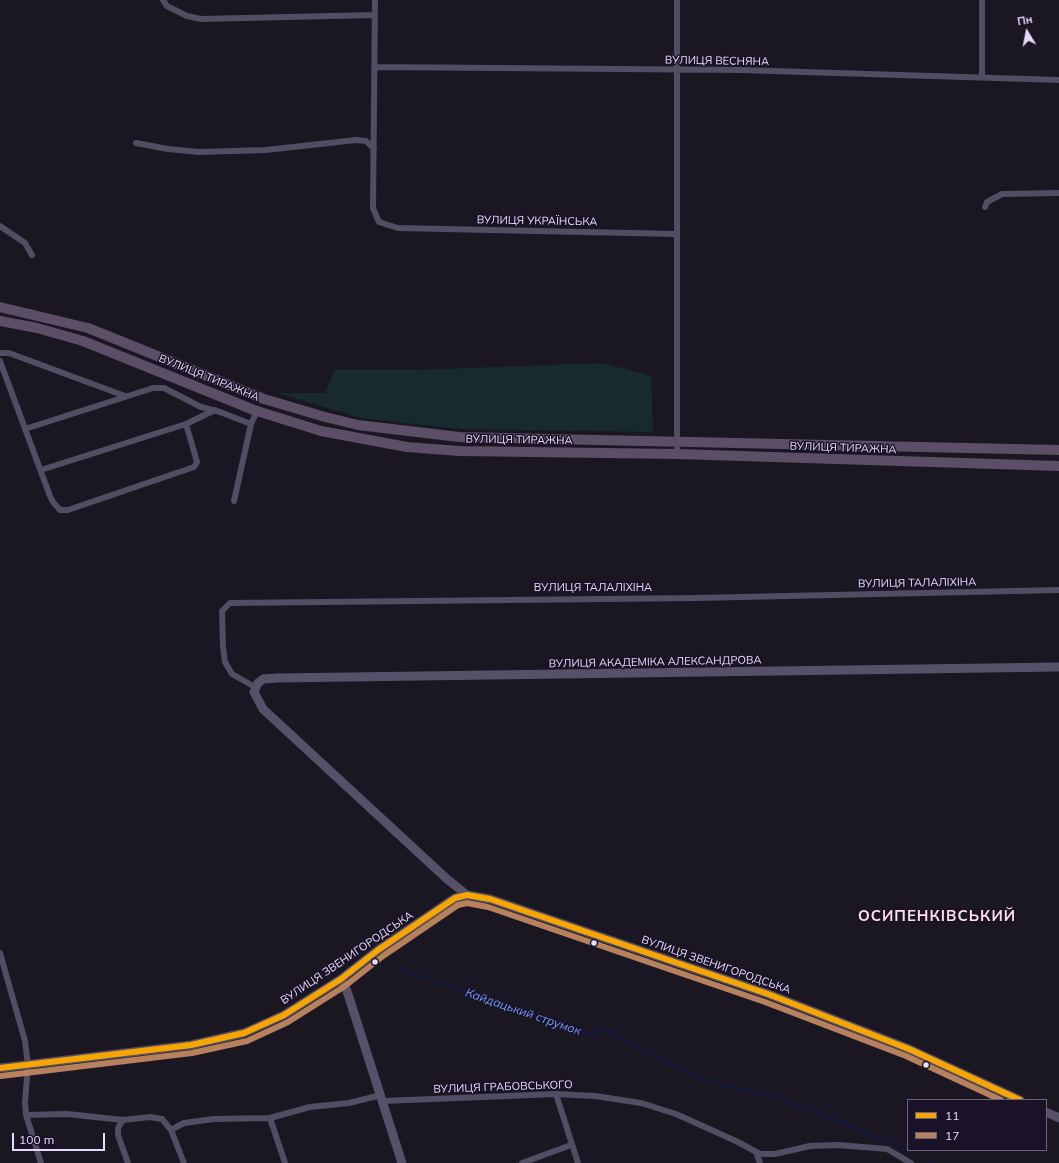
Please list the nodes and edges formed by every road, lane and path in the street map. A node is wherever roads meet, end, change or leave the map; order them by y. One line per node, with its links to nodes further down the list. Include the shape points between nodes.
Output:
1 (163, 0): 5 (street, via 167,6 187,16 201,19)
2 (375, 0): 5 (street, ВУЛИЦЯ УКРАЇНСЬКА)
3 (677, 0): 7 (street)
4 (982, 0): 8 (street)
5 (374, 15): 6 (street, ВУЛИЦЯ УКРАЇНСЬКА)
6 (375, 67): 7 (street, ВУЛИЦЯ ВЕСНЯНА); 11 (street, ВУЛИЦЯ УКРАЇНСЬКА)
7 (677, 70): 8 (street, ВУЛИЦЯ ВЕСНЯНА); 15 (street)
8 (982, 76): 9 (street, ВУЛИЦЯ ВЕСНЯНА)
9 (1059, 80)
10 (136, 143): 11 (street, via 199,152 266,150 356,140 366,141)
11 (374, 149): 15 (street, ВУЛИЦЯ УКРАЇНСЬКА, via 373,208 379,222 398,228)
12 (1059, 193): 13 (street, via 1002,194 987,202)
13 (985, 207)
14 (0, 226): 16 (street, via 25,243)
15 (676, 234): 28 (street)
16 (32, 255)
17 (0, 307): 22 (main road, ВУЛИЦЯ ТИРАЖНА, via 88,328)
18 (0, 320): 24 (main road, ВУЛИЦЯ ТИРАЖНА, via 83,341)
19 (0, 353): 21 (street, via 9,353)
20 (0, 361): 27 (street)
21 (125, 396): 23 (street, via 152,388 164,388 201,407); 27 (street)
22 (264, 399): 24 (main road); 28 (main road, ВУЛИЦЯ ТИРАЖНА, via 358,425 459,437)
23 (215, 410): 25 (street); 26 (street)
24 (258, 411): 26 (street); 30 (main road, ВУЛИЦЯ ТИРАЖНА, via 321,431 407,447 459,451)
25 (186, 424): 32 (street); 32 (street, via 197,462 194,466 71,509 60,510 53,502)
26 (251, 424): 33 (street)
27 (25, 429): 32 (street)
28 (677, 441): 29 (main road, ВУЛИЦЯ ТИРАЖНА); 30 (street)
29 (1059, 450)
30 (677, 454): 31 (main road, ВУЛИЦЯ ТИРАЖНА)
31 (1059, 466)
32 (41, 470)
33 (234, 501)
34 (1059, 590): 36 (street, ВУЛИЦЯ ТАЛАЛІХІНА, via 704,598 230,603 222,612 225,662 232,674)
35 (1059, 667): 36 (street, ВУЛИЦЯ АКАДЕМІКА АЛЕКСАНДРОВА, via 278,678 263,679)
36 (255, 687): 37 (street, ВУЛИЦЯ ЗВЕНИГОРОДСЬКА, via 254,692 263,709)
37 (467, 895): 39 (street, ВУЛИЦЯ ЗВЕНИГОРОДСЬКА, via 455,898); 44 (street, ВУЛИЦЯ ЗВЕНИГОРОДСЬКА, via 490,899 768,994 909,1049)
38 (0, 953): 40 (street, via 23,1034)
39 (340, 979): 40 (street, ВУЛИЦЯ ЗВЕНИГОРОДСЬКА, via 284,1015 244,1033 191,1045); 43 (street, via 347,990)
40 (28, 1065): 41 (street, ВУЛИЦЯ ЗВЕНИГОРОДСЬКА); 46 (street)
41 (0, 1068)
42 (556, 1094): 43 (street, ВУЛИЦЯ ГРАБОВСЬКОГО); 51 (street); 52 (street, ВУЛИЦЯ ГРАБОВСЬКОГО, via 603,1097 654,1107 676,1114)
43 (382, 1098): 47 (street, ВУЛИЦЯ ГРАБОВСЬКОГО, via 318,1106); 57 (street)
44 (1018, 1099)
45 (1047, 1112): 48 (street)
46 (26, 1115): 49 (street, via 60,1114); 53 (street)
47 (270, 1118): 50 (street, ВУЛИЦЯ ГРАБОВСЬКОГО, via 202,1120 184,1123); 56 (street)
48 (1059, 1118)
49 (124, 1120): 50 (street, via 155,1117 165,1121); 54 (street, via 118,1128 118,1135)
50 (171, 1130): 55 (street)
51 (571, 1145): 58 (street); 59 (street)
52 (756, 1152): 60 (street); 61 (street, via 775,1154 824,1145 878,1148 886,1149)
53 (40, 1163)
54 (128, 1163)
55 (184, 1163)
56 (285, 1163)
57 (402, 1163)
58 (522, 1163)
59 (578, 1163)
60 (760, 1163)
61 (911, 1163)

